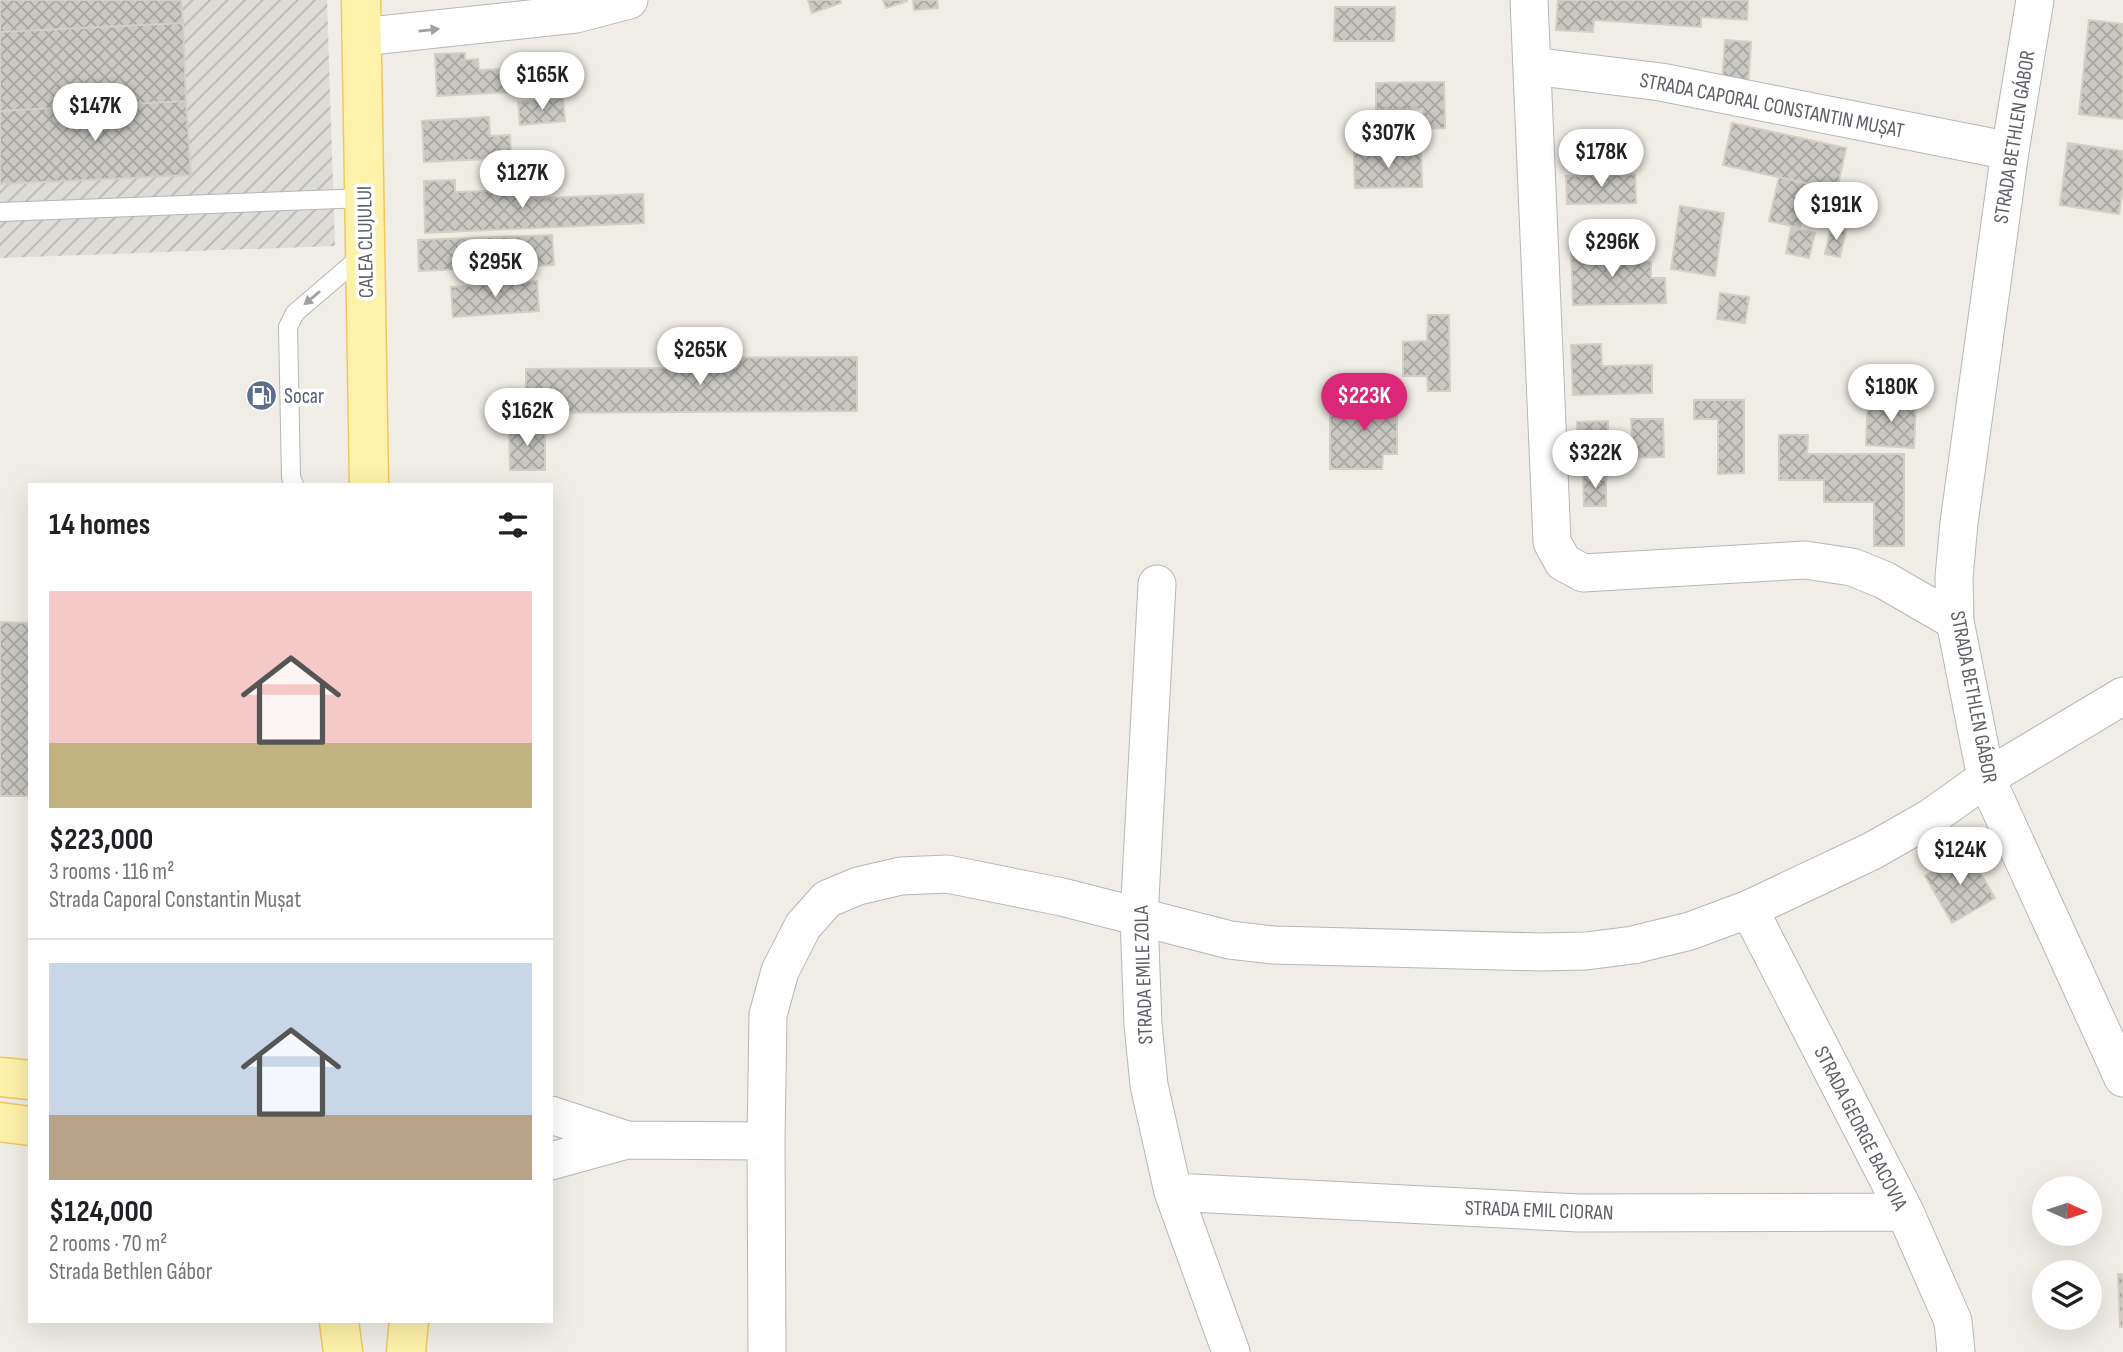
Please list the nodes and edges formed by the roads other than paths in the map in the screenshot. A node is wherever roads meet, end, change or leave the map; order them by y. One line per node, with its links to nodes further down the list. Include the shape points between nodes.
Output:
1 (361, 0): 5 (main road, CALEA CLUJULUI)
2 (629, 0): 5 (street, one-way to 2, via 576,14)
3 (1529, 0): 6 (street)
4 (2035, 0): 7 (street, STRADA BETHLEN GÁBOR)
5 (361, 37): 8 (main road, CALEA CLUJULUI)
6 (1532, 66): 7 (street, STRADA CAPORAL CONSTANTIN MUȘAT, via 1661,82); 14 (street, via 1552,542 1563,562 1583,573 1805,560 1852,567)
7 (2010, 151): 14 (street, STRADA BETHLEN GÁBOR, via 1959,523)
8 (365, 198): 9 (lane); 10 (main road, CALEA CLUJULUI)
9 (0, 212)
10 (364, 254): 11 (lane, one-way to 11, via 295,313 288,327); 12 (main road, CALEA CLUJULUI)
11 (293, 483)
12 (369, 483)
13 (1157, 584): 18 (street, STRADA EMILE ZOLA)
14 (1955, 621): 16 (street, STRADA BETHLEN GÁBOR)
15 (2123, 696): 16 (street)
16 (1986, 778): 17 (street, via 1884,845); 20 (street, STRADA BETHLEN GÁBOR)
17 (1749, 909): 18 (street, via 1690,931 1633,945 1540,953 1274,945 1230,940); 29 (street, STRADA GEORGE BACOVIA)
18 (1139, 917): 26 (street, via 1008,884 947,874 901,876 858,886 827,900 803,926 780,971 768,1015); 28 (street, STRADA EMILE ZOLA, via 1149,1085)
19 (0, 1077): 21 (main road)
20 (2123, 1078)
21 (28, 1080)
22 (553, 1116): 25 (street)
23 (0, 1122): 24 (main road)
24 (28, 1126)
25 (627, 1140): 26 (street); 27 (street)
26 (766, 1141): 34 (street)
27 (553, 1160)
28 (1173, 1192): 29 (street, STRADA EMIL CIORAN, via 1579,1213); 35 (street, STRADA EMILE ZOLA)
29 (1905, 1212): 36 (street, STRADA GEORGE BACOVIA, via 1953,1321)
30 (339, 1323): 32 (main road)
31 (409, 1323): 33 (main road)
32 (344, 1352)
33 (406, 1352)
34 (767, 1352)
35 (1231, 1352)
36 (1956, 1352)

